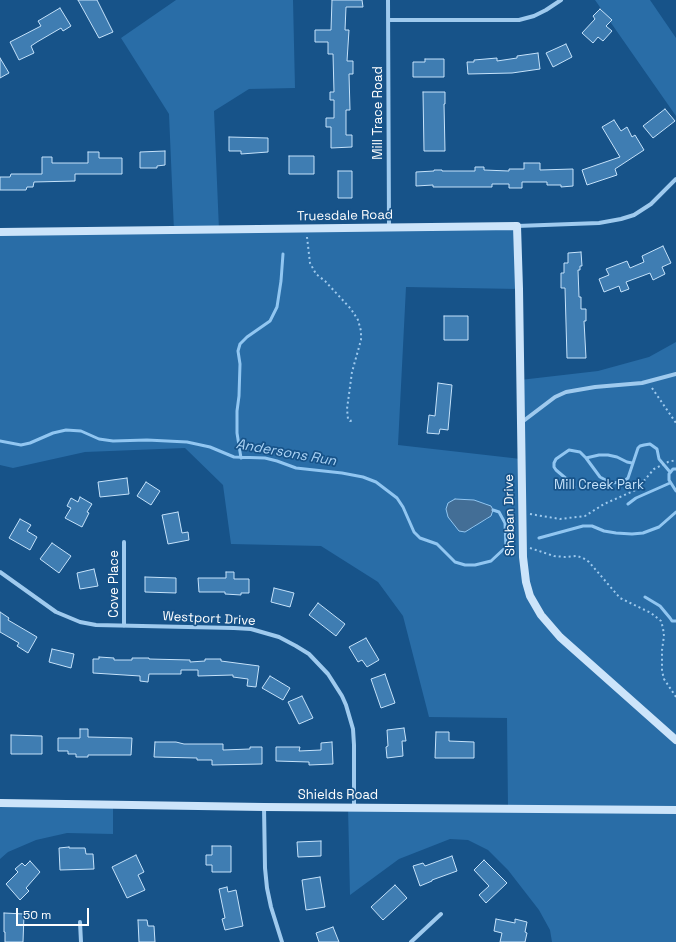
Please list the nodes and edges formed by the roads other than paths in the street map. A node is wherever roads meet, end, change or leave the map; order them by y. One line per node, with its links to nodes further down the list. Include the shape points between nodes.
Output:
1 (388, 0): 3 (street, Mill Trace Road)
2 (561, 0): 3 (street, via 534,16 519,20)
3 (388, 20): 6 (street, Mill Trace Road)
4 (676, 178): 5 (street, Truesdale Road, via 651,204 634,215 621,219 599,223)
5 (517, 226): 6 (street, Truesdale Road); 9 (street, Sheban Drive, via 520,289)
6 (389, 227): 7 (street, Truesdale Road)
7 (0, 232)
8 (676, 374): 9 (street, via 648,382 566,392 546,403)
9 (520, 424): 13 (street, Sheban Drive, via 523,557 530,596 541,615 560,638)
10 (124, 542): 12 (street, Cove Place)
11 (0, 572): 12 (street, Westport Drive, via 67,617 96,625)
12 (124, 626): 16 (street, Westport Drive, via 251,629 279,638 309,654 333,681 350,715 354,745)
13 (676, 740)
14 (0, 803): 15 (street, Shields Road)
15 (264, 807): 16 (street, Shields Road); 21 (street, via 267,888)
16 (354, 807): 17 (street, Shields Road)
17 (676, 810)
18 (441, 914): 22 (street)
19 (80, 922): 20 (street)
20 (81, 942)
21 (282, 942)
22 (411, 942)

